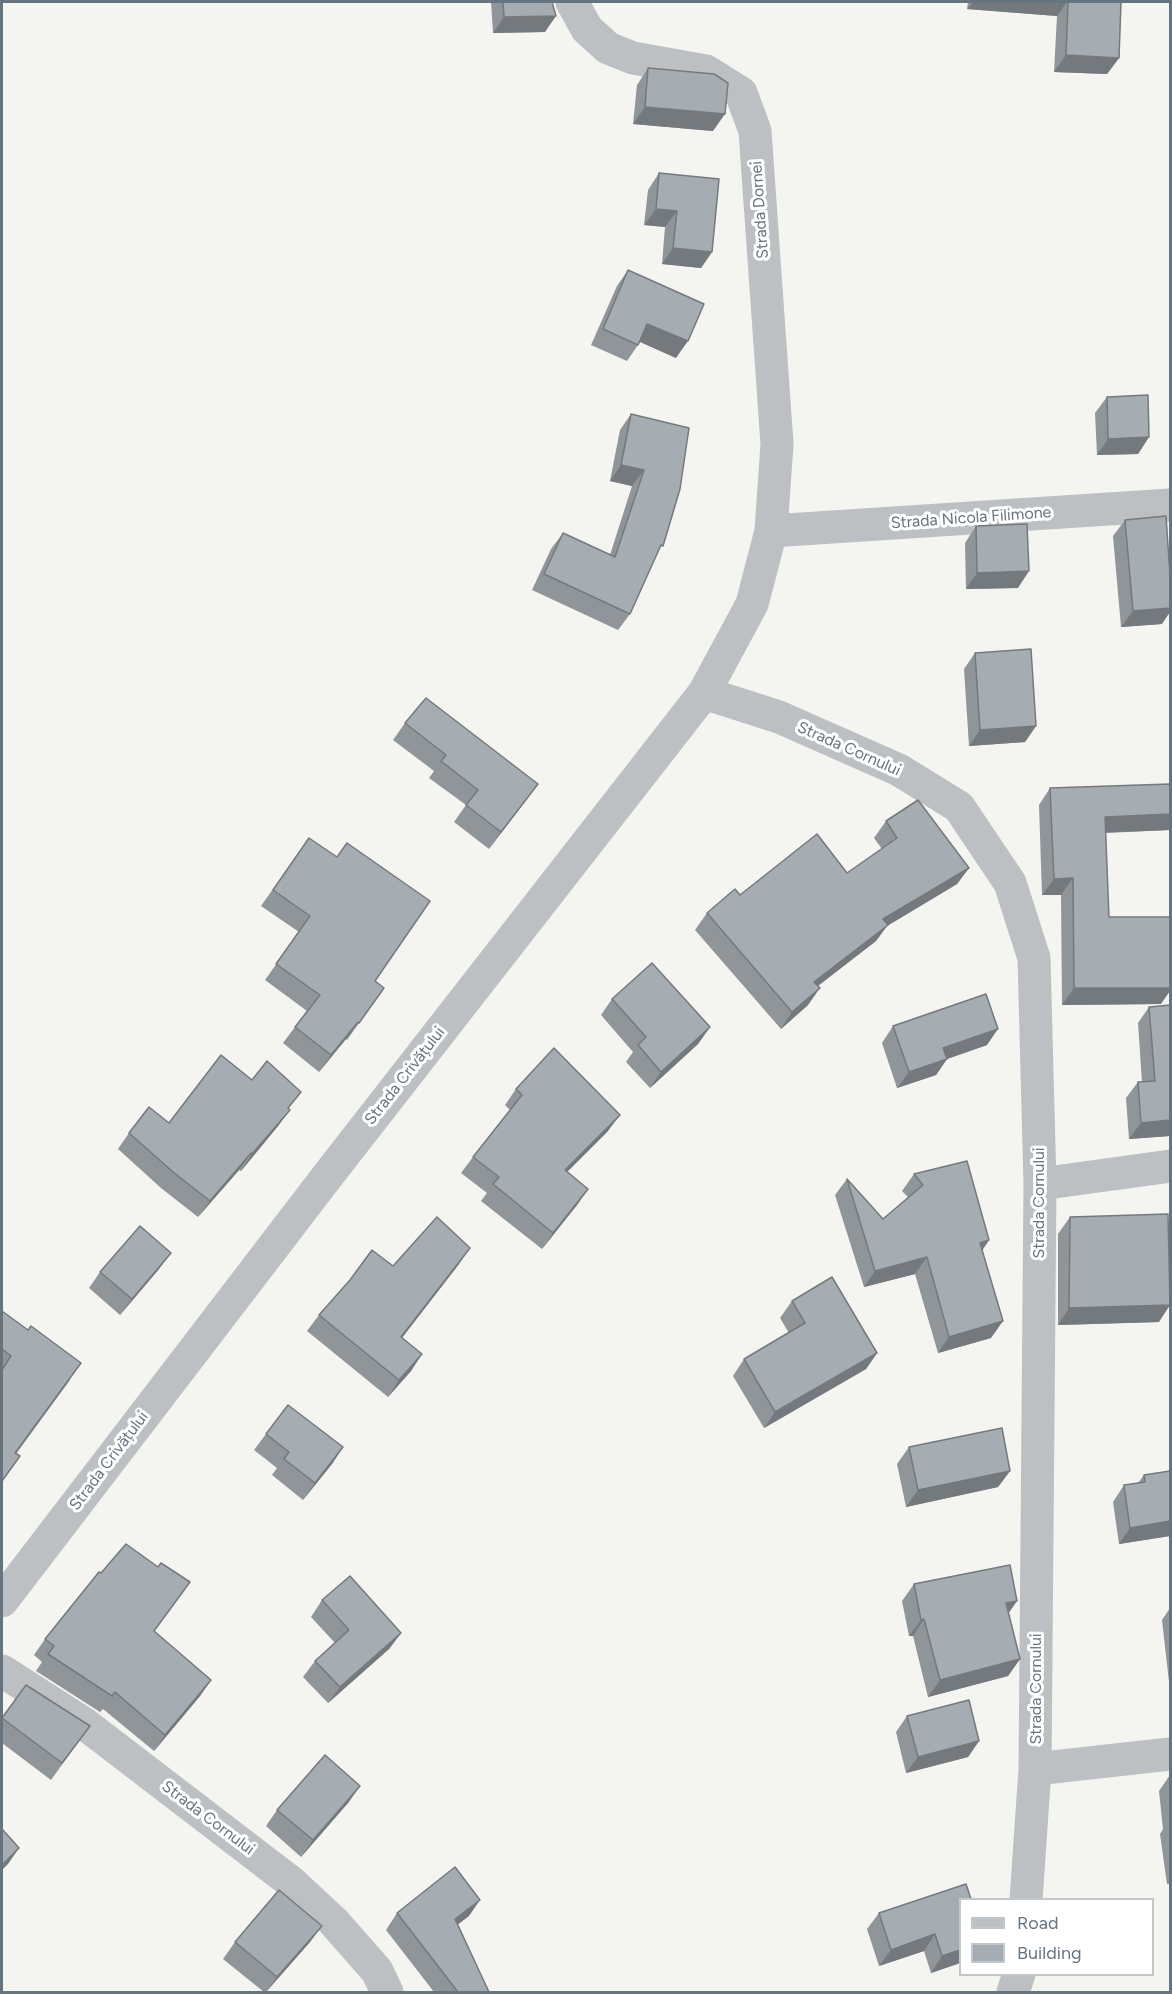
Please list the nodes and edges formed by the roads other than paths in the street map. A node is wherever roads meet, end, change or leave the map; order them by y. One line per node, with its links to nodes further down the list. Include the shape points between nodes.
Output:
1 (572, 2): 3 (street, Strada Dornei, via 587,29 608,48 633,58 706,71 741,93 755,131 777,444)
2 (1170, 504): 3 (street, Strada Nicola Filimone)
3 (771, 531): 4 (street, Strada Crivățului, via 752,604)
4 (704, 693): 6 (street, Strada Cornului, via 779,717 899,770 959,807 1010,882 1034,958); 7 (street, Strada Crivățului)
5 (1170, 1166): 6 (street)
6 (1040, 1184): 10 (street, Strada Cornului)
7 (2, 1601)
8 (2, 1671): 13 (street, Strada Cornului, via 86,1725 291,1881 377,1971)
9 (1170, 1754): 10 (street)
10 (1035, 1769): 11 (street, Strada Cornului)
11 (1026, 1898)
12 (1018, 1976): 14 (street)
13 (387, 1992)
14 (1013, 1992)

